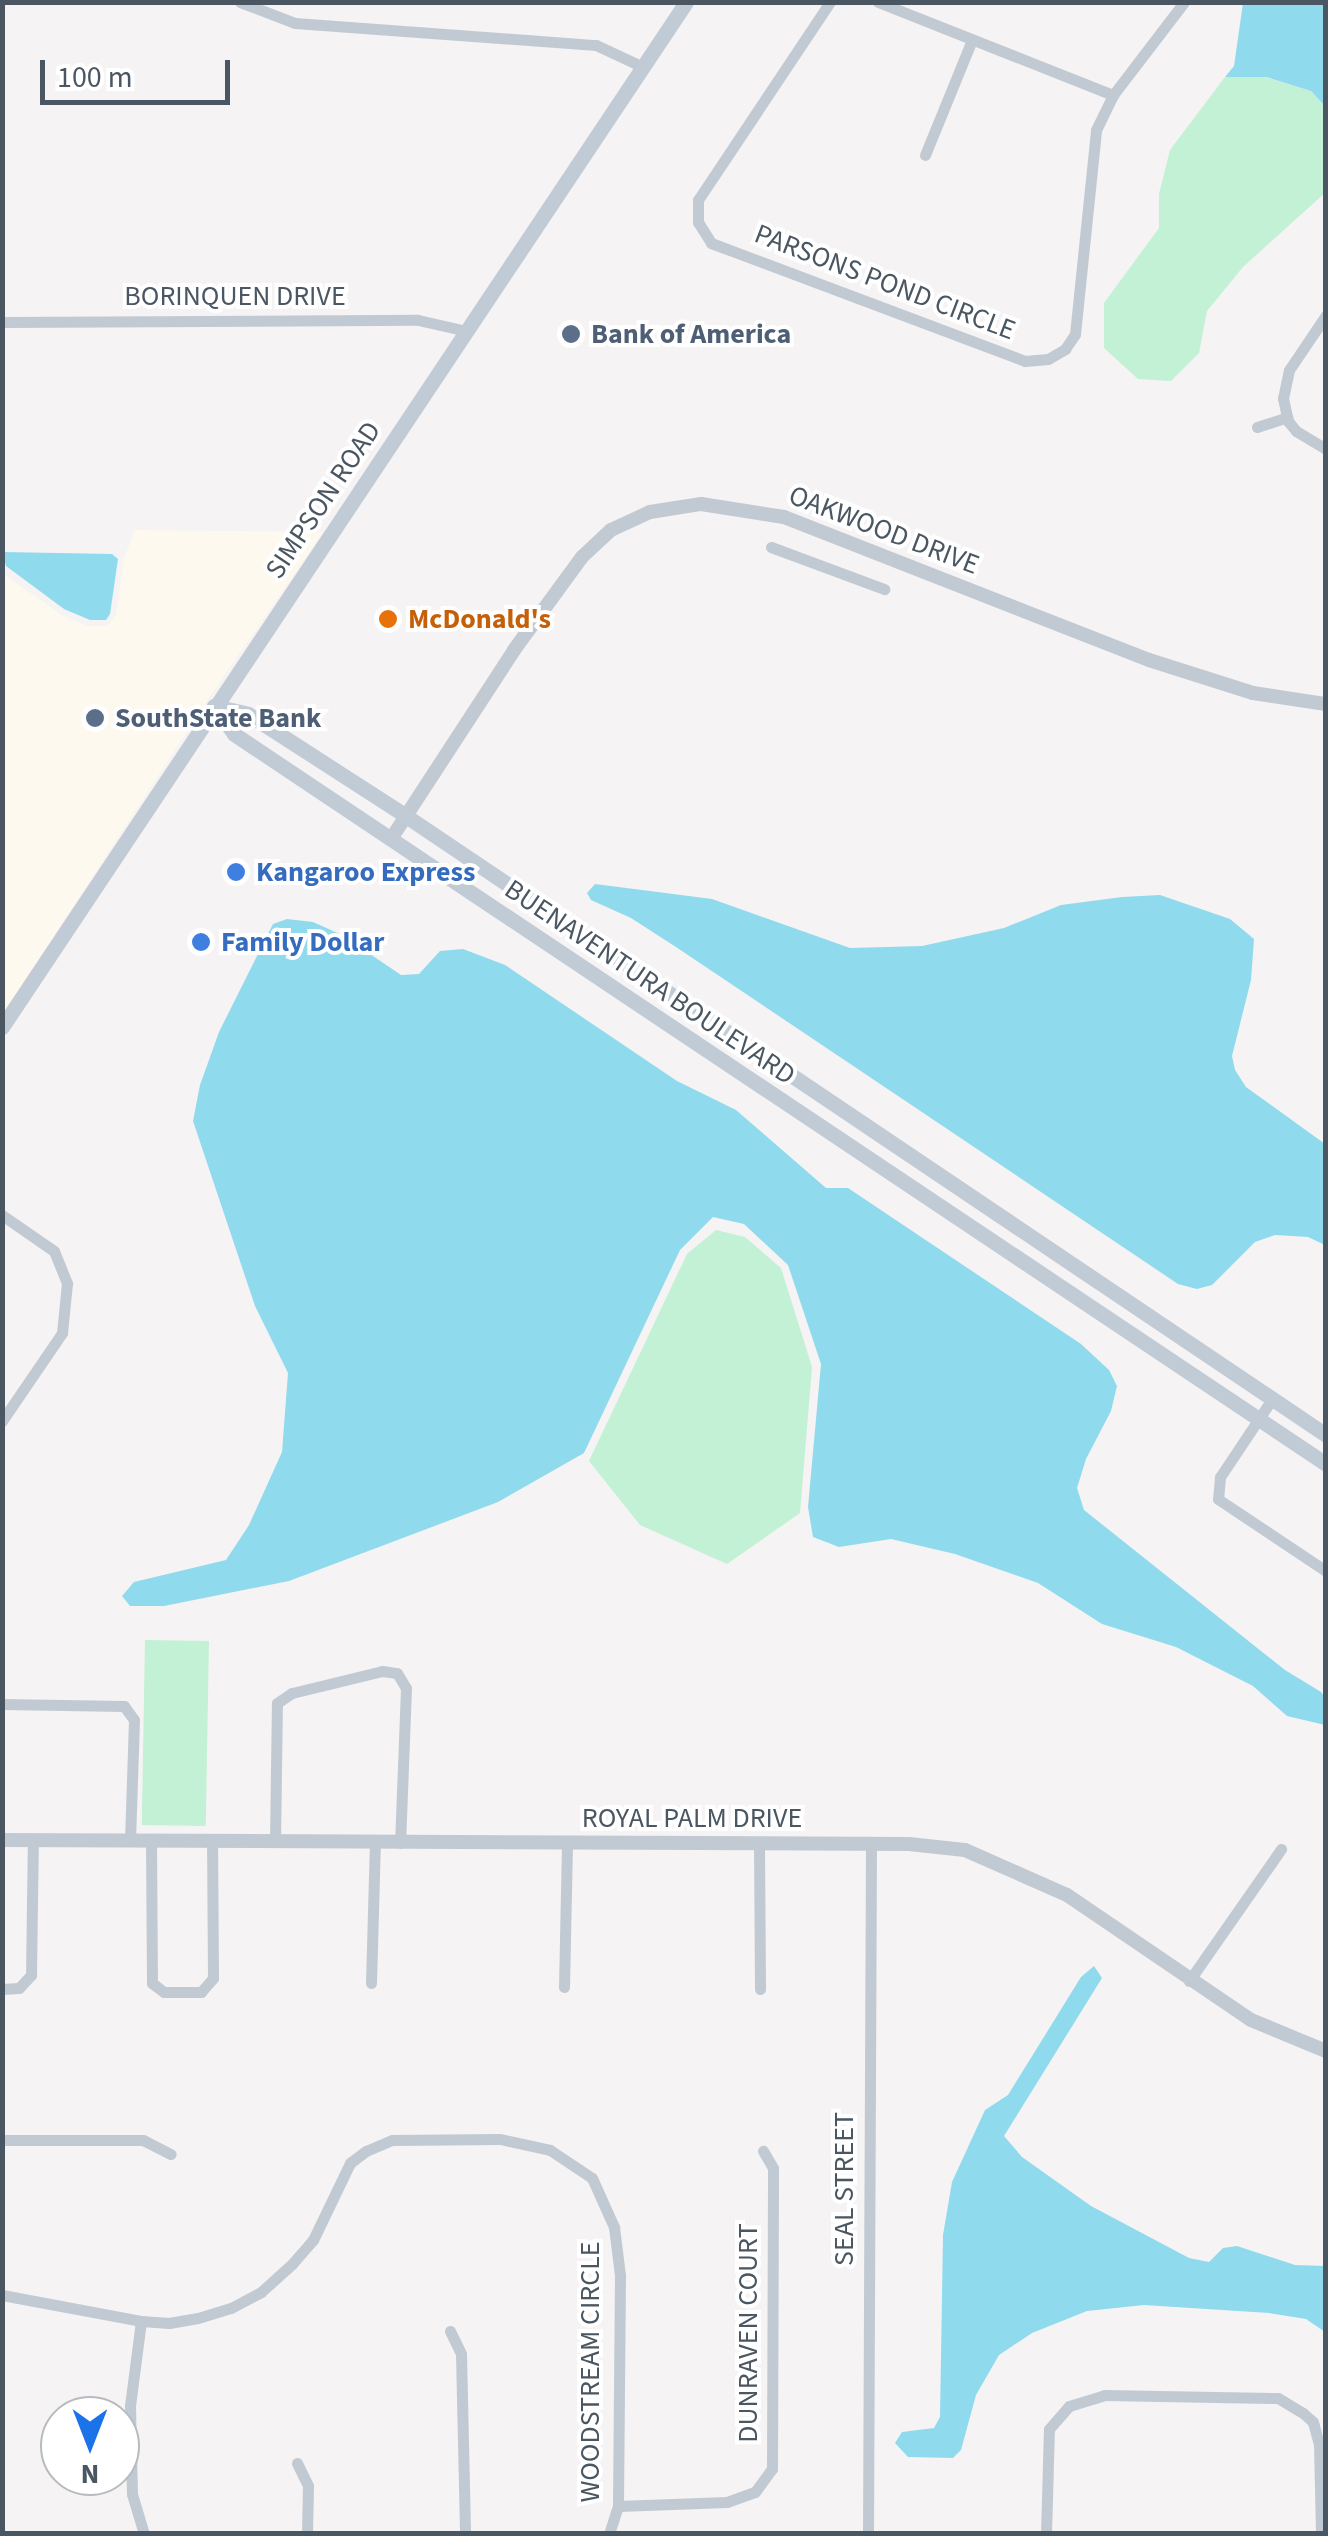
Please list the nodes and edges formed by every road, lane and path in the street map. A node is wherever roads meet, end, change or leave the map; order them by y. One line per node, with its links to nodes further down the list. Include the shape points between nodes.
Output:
1 (240, 2): 7 (street, via 296,23 596,45)
2 (686, 2): 7 (main road, SIMPSON ROAD)
3 (830, 2): 8 (street, PARSONS POND CIRCLE, via 698,200 698,222 711,243 1025,361 1048,359 1075,334 1096,130)
4 (878, 2): 6 (street)
5 (1184, 2): 8 (street, PARSONS POND CIRCLE)
6 (972, 42): 8 (street); 9 (street)
7 (643, 67): 12 (main road, SIMPSON ROAD)
8 (1114, 95)
9 (925, 155)
10 (1326, 315): 13 (street, via 1289,370)
11 (2, 322): 12 (street, BORINQUEN DRIVE, via 418,320)
12 (467, 331): 19 (main road, SIMPSON ROAD)
13 (1287, 417): 14 (street); 15 (street, via 1306,440)
14 (1257, 426)
15 (1326, 449)
16 (771, 547): 17 (street)
17 (884, 589)
18 (1326, 704): 20 (street, OAKWOOD DRIVE, via 1253,693 1149,660 784,517 700,504 650,512 611,530 582,557)
19 (214, 706): 20 (main road, BUENAVENTURA BOULEVARD, via 248,714); 21 (main road, BUENAVENTURA BOULEVARD, via 234,734); 22 (main road, SIMPSON ROAD)
20 (406, 816): 21 (street, OAKWOOD DRIVE); 24 (main road, BUENAVENTURA BOULEVARD)
21 (391, 839): 26 (main road, BUENAVENTURA BOULEVARD)
22 (2, 1027)
23 (2, 1215): 28 (street, via 54,1250 67,1283 62,1333)
24 (1247, 1381): 25 (main road, BUENAVENTURA BOULEVARD); 26 (street)
25 (1272, 1399): 27 (street); 29 (main road, BUENAVENTURA BOULEVARD)
26 (1234, 1401): 27 (main road, BUENAVENTURA BOULEVARD)
27 (1259, 1418): 30 (main road, BUENAVENTURA BOULEVARD); 31 (street, via 1220,1477 1218,1498)
28 (2, 1421)
29 (1326, 1436)
30 (1326, 1464)
31 (1326, 1571)
32 (2, 1704): 35 (street, via 124,1706 134,1720)
33 (2, 1840): 34 (street, ROYAL PALM DRIVE)
34 (33, 1840): 35 (street, ROYAL PALM DRIVE); 48 (street, via 31,1975 19,1988)
35 (130, 1841): 37 (street, ROYAL PALM DRIVE)
36 (212, 1841): 37 (street, ROYAL PALM DRIVE); 37 (street, via 212,1978 201,1992 164,1992 152,1983); 38 (street, ROYAL PALM DRIVE)
37 (151, 1842)
38 (275, 1842): 39 (street, ROYAL PALM DRIVE); 41 (street, via 277,1703 292,1692 382,1671 397,1673 406,1688)
39 (375, 1842): 41 (street, ROYAL PALM DRIVE); 46 (street)
40 (568, 1842): 41 (street, ROYAL PALM DRIVE); 42 (street, ROYAL PALM DRIVE); 47 (street)
41 (400, 1843)
42 (760, 1844): 43 (street, ROYAL PALM DRIVE); 49 (street)
43 (870, 1845): 45 (street, ROYAL PALM DRIVE, via 965,1850 1013,1868 1066,1896); 63 (street, SEAL STREET)
44 (1281, 1849): 45 (street)
45 (1189, 1981): 50 (street, ROYAL PALM DRIVE, via 1276,2034)
46 (371, 1984)
47 (564, 1987)
48 (2, 1988)
49 (760, 1989)
50 (1326, 2051)
51 (2, 2140): 53 (street, via 143,2140)
52 (763, 2152): 58 (street, DUNRAVEN COURT, via 772,2168 772,2469 755,2492 727,2502)
53 (170, 2154)
54 (2, 2296): 55 (street, WOODSTREAM CIRCLE)
55 (141, 2321): 58 (street, WOODSTREAM CIRCLE, via 198,2318 262,2292 313,2240 350,2163 392,2140 500,2139 550,2150 592,2178 614,2227 620,2275); 59 (street, via 130,2406 132,2494)
56 (450, 2331): 61 (street, via 461,2354)
57 (296, 2462): 60 (street, via 308,2486)
58 (618, 2506): 62 (street, WOODSTREAM CIRCLE)
59 (144, 2534)
60 (307, 2534)
61 (464, 2534)
62 (609, 2534)
63 (868, 2534)
64 (1046, 2534): 65 (street, via 1049,2429 1069,2406 1104,2395 1278,2398 1303,2413 1320,2444)
65 (1320, 2534)

